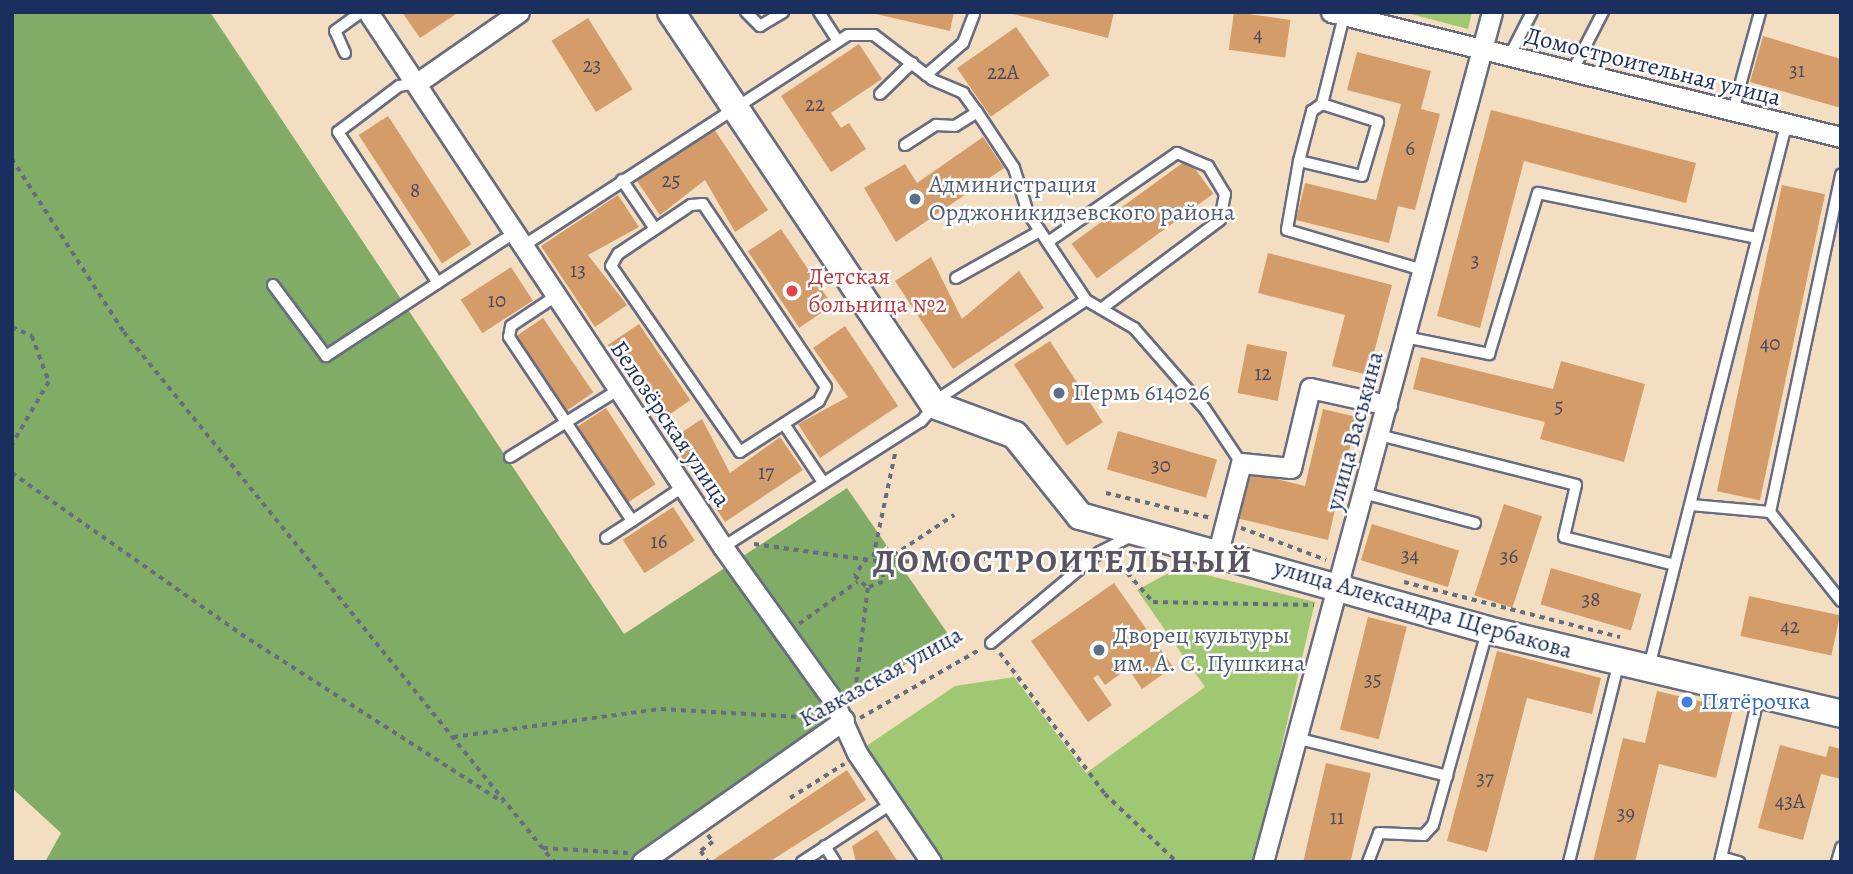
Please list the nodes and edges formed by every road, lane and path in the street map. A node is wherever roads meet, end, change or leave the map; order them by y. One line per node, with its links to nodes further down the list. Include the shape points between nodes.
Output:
1 (361, 12): 16 (lane, via 335,31)
2 (368, 12): 21 (street, Белозёрская улица)
3 (519, 12): 21 (street)
4 (671, 12): 24 (street)
5 (746, 12): 6 (lane, via 760,26)
6 (783, 12)
7 (819, 12): 14 (lane)
8 (1492, 12): 15 (street, улица Васькина)
9 (1532, 12): 17 (lane)
10 (1603, 12): 19 (lane)
11 (1760, 12): 26 (lane)
12 (974, 14): 20 (lane, via 963,43)
13 (1338, 14): 15 (street, Домостроительная улица); 23 (lane)
14 (838, 41): 18 (lane, via 860,32 874,35); 24 (lane)
15 (1482, 51): 17 (street, Домостроительная улица); 39 (street, улица Васькина)
16 (345, 52)
17 (1508, 57): 19 (street, Домостроительная улица)
18 (912, 64): 20 (lane); 22 (lane)
19 (1571, 73): 26 (street, Домостроительная улица)
20 (926, 75): 25 (lane, via 963,93)
21 (417, 83): 37 (street, Белозёрская улица); 41 (lane, via 399,86 338,132)
22 (880, 94)
23 (1322, 104): 31 (lane, via 1312,111); 31 (lane, via 1378,122 1368,169 1356,176)
24 (734, 106): 33 (lane); 49 (street)
25 (977, 112): 29 (lane, via 956,126 936,125); 35 (lane, via 1014,168)
26 (1732, 112): 27 (street, Домостроительная улица)
27 (1786, 125): 28 (street, Домостроительная улица); 36 (lane)
28 (1841, 137)
29 (905, 145)
30 (12, 159): 91 (path, via 124,332)
31 (1299, 161): 39 (lane, via 1287,230)
32 (1841, 174): 64 (lane)
33 (622, 180): 34 (lane); 37 (lane)
34 (655, 229): 52 (lane, via 691,205 704,204 755,279 826,387 819,401); 52 (lane, via 611,266 740,452)
35 (1040, 231): 38 (lane); 40 (lane)
36 (1757, 238): 47 (lane, via 1538,193 1489,354); 63 (lane)
37 (518, 240): 41 (lane); 43 (street, Белозёрская улица)
38 (1048, 242): 44 (lane); 45 (lane, via 1177,153 1208,166 1225,194 1220,220)
39 (1423, 270): 47 (street, улица Васькина)
40 (956, 278)
41 (438, 283): 42 (lane, via 326,356)
42 (273, 285)
43 (556, 296): 48 (street, Белозёрская улица); 51 (lane, via 507,332)
44 (1086, 300): 45 (lane); 49 (lane)
45 (1105, 306): 57 (lane, via 1173,370)
46 (12, 327): 55 (path, via 32,336 48,382)
47 (1405, 337): 50 (street, улица Васькина)
48 (618, 390): 51 (lane); 60 (street, Белозёрская улица)
49 (934, 405): 53 (lane); 69 (street, улица Александра Щербакова, via 1015,435 1080,516)
50 (1387, 405): 54 (street, улица Васькина); 57 (street, via 1310,388 1291,468)
51 (567, 424): 56 (lane); 66 (lane)
52 (784, 424): 59 (lane)
53 (899, 435): 59 (lane); 73 (path)
54 (1379, 435): 62 (street, улица Васькина); 77 (lane, via 1576,485 1564,537)
55 (12, 445)
56 (510, 457)
57 (1241, 463): 67 (street)
58 (12, 473): 97 (path, via 241,634)
59 (823, 482): 71 (lane)
60 (683, 487): 66 (lane); 71 (street, Белозёрская улица)
61 (1106, 493): 67 (path)
62 (1363, 493): 68 (lane); 80 (street, улица Васькина)
63 (1690, 505): 64 (lane); 77 (lane)
64 (1770, 512): 82 (lane)
65 (954, 515): 76 (path)
66 (632, 521): 70 (lane)
67 (1226, 522): 72 (street); 80 (path)
68 (1475, 523)
69 (1140, 532): 72 (street, улица Александра Щербакова); 85 (lane, Кавказская улица, via 1100,552)
70 (606, 538)
71 (727, 544): 73 (path); 84 (street, Белозёрская улица)
72 (1218, 552): 80 (street, улица Александра Щербакова)
73 (873, 557): 76 (path); 79 (path, via 858,563)
74 (1114, 558): 80 (path, via 1153,601)
75 (985, 559): 76 (path)
76 (884, 562): 81 (path, via 883,582)
77 (1675, 565): 87 (lane)
78 (1396, 580): 86 (path)
79 (857, 582): 81 (path); 84 (path)
80 (1339, 586): 83 (street, улица Александра Щербакова); 92 (street, улица Васькина)
81 (868, 588): 90 (path)
82 (1841, 601)
83 (1488, 631): 86 (street, улица Александра Щербакова); 94 (lane)
84 (785, 634): 90 (street, Белозёрская улица)
85 (991, 643): 90 (path, Кавказская улица); 109 (path, via 1071,741 1105,794)
86 (1626, 651): 87 (street, улица Александра Щербакова); 112 (lane)
87 (1649, 669): 88 (street, улица Александра Щербакова)
88 (1759, 694): 89 (street, улица Александра Щербакова); 103 (lane)
89 (1841, 714)
90 (848, 722): 91 (path, via 661,709); 96 (street, Белозёрская улица, via 857,753); 102 (street, Кавказская улица)
91 (453, 737): 97 (path)
92 (1296, 738): 94 (lane); 110 (street, улица Васькина)
93 (852, 774): 95 (path, via 845,763)
94 (1447, 776): 111 (lane, via 1424,835 1379,833)
95 (790, 798)
96 (891, 804): 99 (lane); 108 (street, Белозёрская улица)
97 (508, 805): 100 (path)
98 (708, 835): 105 (path, via 713,842 701,851)
99 (825, 846): 106 (lane); 107 (lane)
100 (543, 848): 102 (path); 104 (path)
101 (1841, 848): 114 (lane)
102 (650, 859)
103 (1721, 859): 113 (lane)
104 (554, 862)
105 (708, 862)
106 (802, 862)
107 (835, 862)
108 (931, 862)
109 (1177, 862)
110 (1263, 862)
111 (1368, 862)
112 (1569, 862)
113 (1739, 862)
114 (1837, 862)

